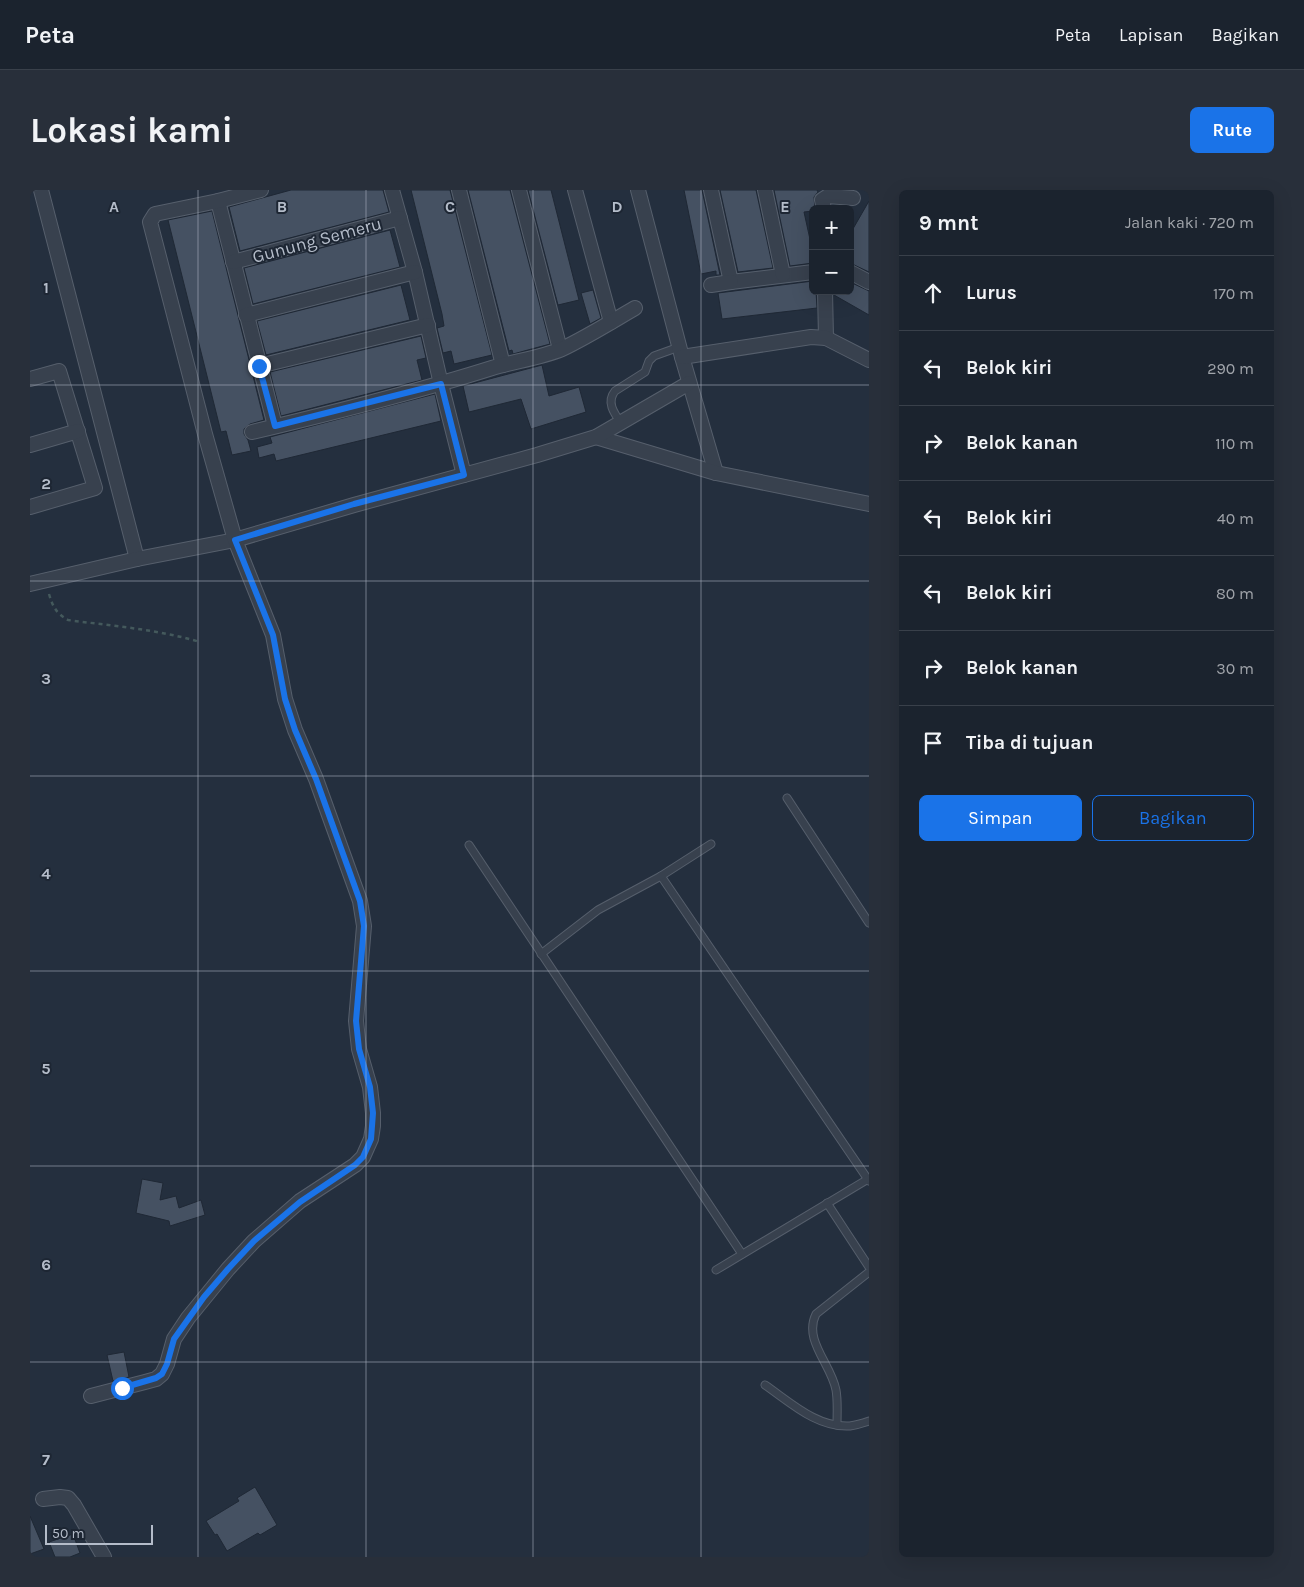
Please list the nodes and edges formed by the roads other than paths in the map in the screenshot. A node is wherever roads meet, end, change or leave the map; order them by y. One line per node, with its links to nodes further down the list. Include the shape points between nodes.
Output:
1 (41, 190): 47 (street)
2 (261, 190): 11 (street)
3 (392, 190): 13 (street)
4 (459, 190): 31 (street)
5 (519, 190): 28 (street)
6 (575, 190): 25 (street)
7 (638, 190): 29 (street)
8 (711, 190): 19 (street)
9 (765, 190): 18 (street)
10 (853, 199): 12 (street, via 828,196 822,200)
11 (218, 201): 14 (street); 46 (street, via 155,214 150,222)
12 (823, 205)
13 (400, 218): 14 (street, Gunung Semeru); 15 (street)
14 (233, 262): 24 (street)
15 (415, 272): 24 (street); 26 (street)
16 (809, 272): 18 (street)
17 (854, 274): 20 (street)
18 (783, 275): 19 (street)
19 (732, 282): 21 (street)
20 (869, 282)
21 (711, 286)
22 (825, 295): 27 (street)
23 (635, 308): 25 (street)
24 (246, 315): 32 (street)
25 (611, 322): 28 (street)
26 (428, 325): 32 (street); 35 (street)
27 (826, 338): 29 (street, via 697,353); 30 (street)
28 (560, 349): 31 (street)
29 (680, 352): 34 (street); 36 (lane, via 654,356 645,372 615,391 612,409)
30 (869, 360)
31 (503, 365): 35 (street)
32 (259, 366): 37 (street)
33 (30, 379): 38 (street, via 59,371)
34 (689, 383): 36 (street); 42 (street)
35 (441, 384): 37 (street); 43 (street)
36 (621, 423): 40 (street)
37 (275, 426): 39 (street)
38 (78, 431): 41 (street); 45 (street, via 95,488)
39 (252, 432)
40 (596, 437): 42 (street); 43 (street)
41 (30, 445)
42 (716, 473): 44 (street)
43 (464, 475): 46 (street)
44 (869, 504)
45 (30, 508)
46 (235, 540): 47 (street); 62 (street, via 273,635 285,699 295,730 360,901 364,926 356,1021 359,1049 370,1087 371,1139 363,1157 355,1165 300,1202 254,1241 228,1269 174,1339 162,1374 146,1382)
47 (136, 559): 48 (street)
48 (34, 581)
49 (787, 798): 53 (lane)
50 (711, 844): 52 (lane)
51 (469, 845): 54 (lane)
52 (661, 876): 54 (lane, via 598,910); 55 (lane)
53 (869, 923)
54 (541, 954): 57 (lane)
55 (868, 1180): 56 (lane)
56 (827, 1203): 57 (lane); 58 (lane)
57 (742, 1254): 59 (lane)
58 (869, 1267)
59 (716, 1270)
60 (869, 1272): 64 (lane, via 816,1314 812,1322 814,1339 836,1389)
61 (765, 1384): 64 (lane, via 805,1414)
62 (91, 1396)
63 (869, 1421): 64 (lane, via 850,1426)
64 (837, 1425)
65 (44, 1500): 66 (street, via 68,1498)
66 (104, 1557)

